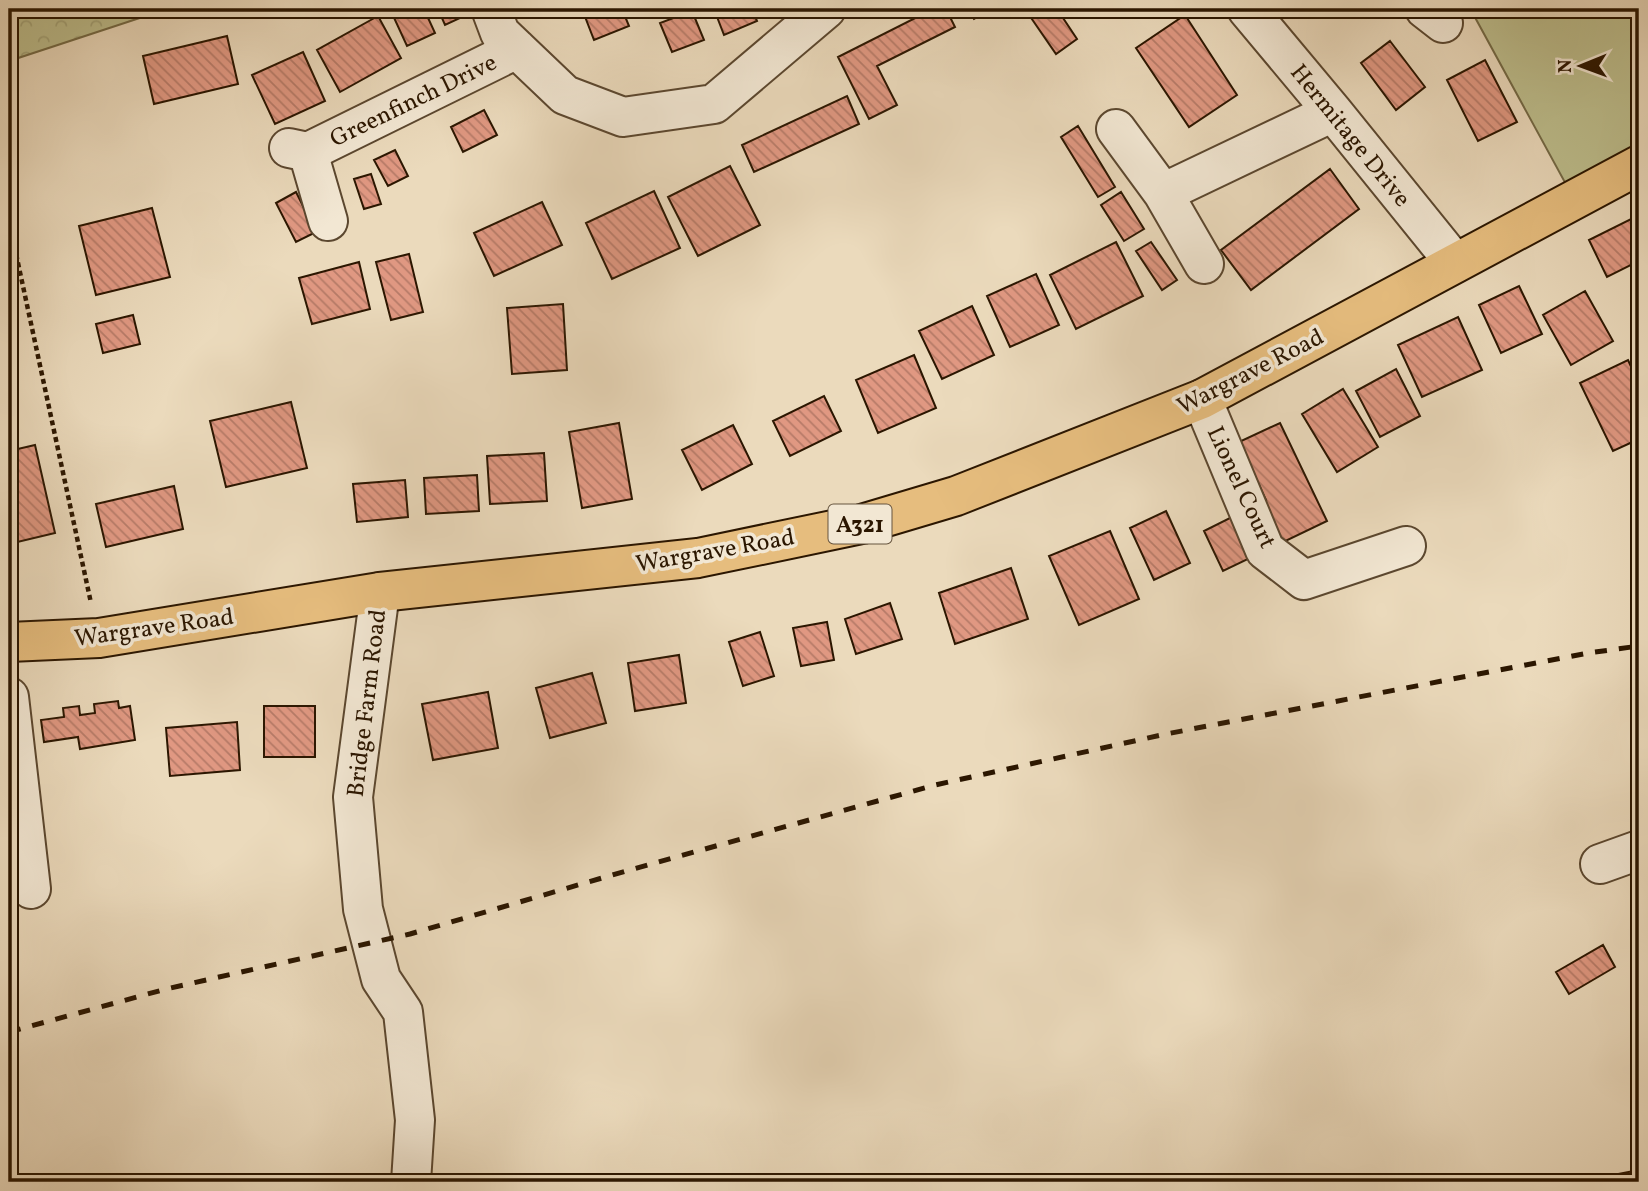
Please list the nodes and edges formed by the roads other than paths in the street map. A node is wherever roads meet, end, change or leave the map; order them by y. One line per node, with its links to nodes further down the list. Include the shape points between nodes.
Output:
1 (491, 9): 4 (street, via 500,33)
2 (826, 9): 4 (street, via 714,104 624,117 565,95)
3 (1261, 13): 5 (street, Hermitage Drive)
4 (517, 48): 9 (street, Greenfinch Drive, via 298,150)
5 (1333, 112): 8 (street); 10 (street, Hermitage Drive)
6 (1116, 129): 8 (street)
7 (1639, 165): 10 (main road, Wargrave Road / A321)
8 (1163, 193): 11 (street)
9 (328, 221)
10 (1455, 263): 12 (main road, Wargrave Road / A321)
11 (1204, 264)
12 (1202, 399): 13 (street, Lionel Court, via 1265,550 1304,580); 14 (main road, Wargrave Road / A321, via 956,496 862,524 698,558)
13 (1406, 546)
14 (380, 592): 15 (main road, Wargrave Road / A321, via 99,638); 20 (street, Bridge Farm Road, via 353,797 363,909 381,979 403,1012 415,1120)
15 (9, 642)
16 (9, 697): 19 (street)
17 (1639, 850): 18 (street)
18 (1600, 864)
19 (31, 889)
20 (411, 1182)

